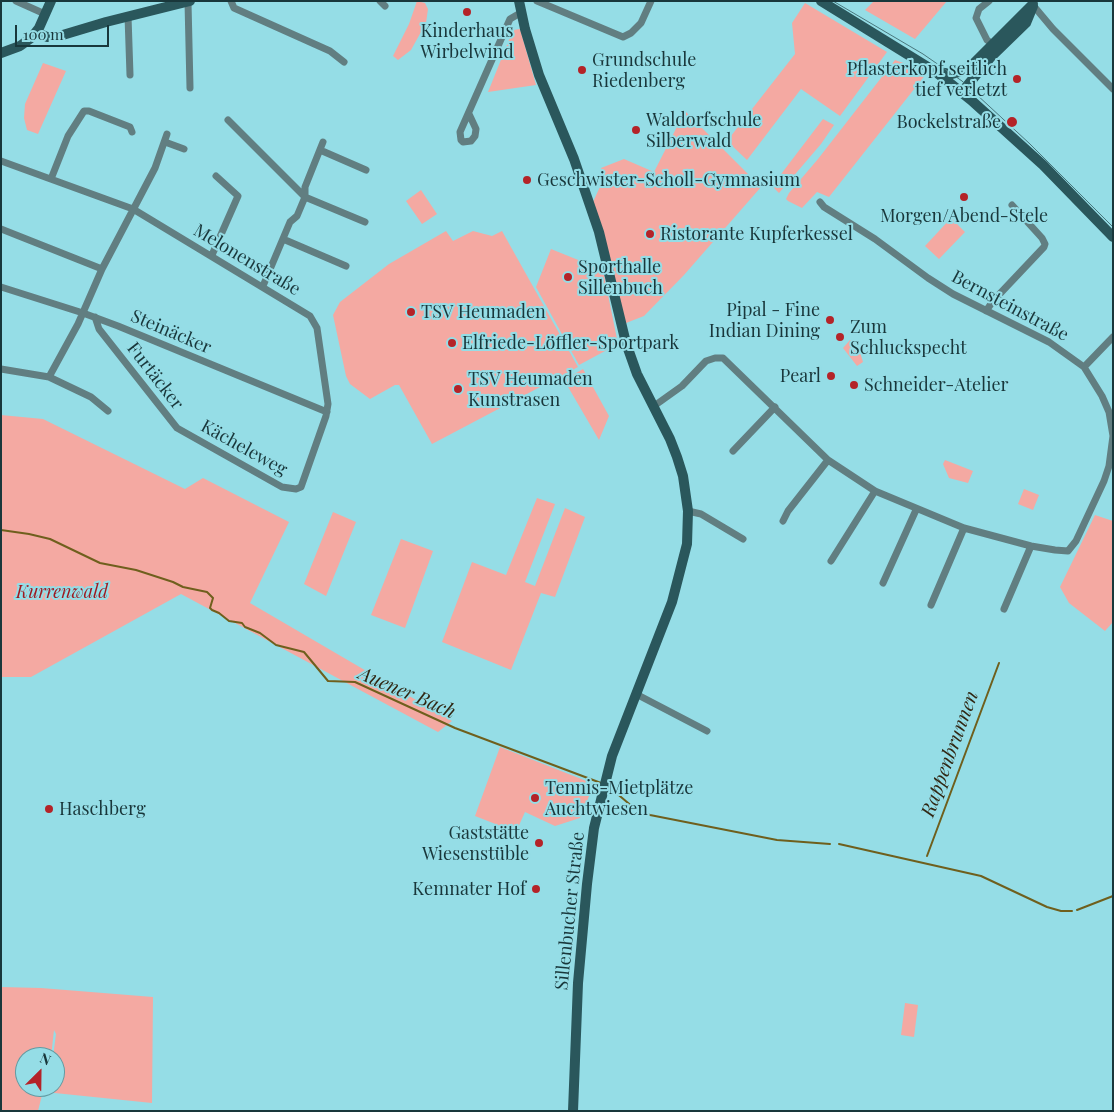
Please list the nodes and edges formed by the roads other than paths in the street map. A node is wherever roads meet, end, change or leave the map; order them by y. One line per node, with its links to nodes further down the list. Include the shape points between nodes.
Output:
1 (16, 1): 12 (street)
2 (51, 1): 12 (street)
3 (231, 1): 17 (street, via 234,8 330,51)
4 (519, 1): 11 (street, Sillenbucher Straße)
5 (537, 1): 6 (street, via 623,40 641,23)
6 (651, 1)
7 (821, 1): 19 (street)
8 (990, 1): 15 (street, via 979,10 976,18 987,40)
9 (189, 2): 13 (street); 21 (street)
10 (1033, 2): 15 (street); 22 (street, via 1054,29)
11 (522, 12): 24 (street, via 510,18); 54 (street, Sillenbucher Straße, via 539,75 594,215 626,343 637,374)
12 (45, 14): 14 (street)
13 (128, 16): 14 (street, via 56,37); 20 (street)
14 (36, 32): 16 (street, via 25,43)
15 (997, 46): 18 (street); 23 (street)
16 (1, 53)
17 (344, 62)
18 (971, 66): 19 (street, via 952,74); 23 (street)
19 (936, 72): 23 (street)
20 (130, 75)
21 (190, 88)
22 (1113, 89)
23 (959, 90): 40 (street, via 1043,165)
24 (468, 114)
25 (228, 120): 34 (street)
26 (132, 132): 33 (street, via 130,127 84,111 68,136)
27 (324, 142): 29 (street)
28 (184, 149): 37 (street, via 166,138 155,168)
29 (320, 150): 31 (street); 34 (street, via 305,186)
30 (1, 161): 33 (street, Melonenstraße)
31 (366, 170)
32 (216, 176): 42 (street, via 238,196)
33 (51, 179): 37 (street, Melonenstraße)
34 (305, 196): 38 (street); 41 (street)
35 (820, 202): 47 (street, Bernsteinstraße, via 928,278)
36 (1012, 205): 47 (street, via 1045,244)
37 (132, 208): 42 (street, Melonenstraße); 44 (street)
38 (365, 222)
39 (1, 229): 44 (street)
40 (1113, 237)
41 (283, 239): 43 (street); 45 (street)
42 (212, 256): 45 (street, Melonenstraße)
43 (346, 266)
44 (102, 269): 48 (street)
45 (263, 286): 57 (street, Melonenstraße, via 305,312 315,322)
46 (1, 287): 48 (street, Steinäcker)
47 (986, 311): 51 (street, Bernsteinstraße, via 1049,342)
48 (83, 313): 49 (street, Steinäcker); 53 (street)
49 (95, 317): 57 (street, Steinäcker); 59 (street, Furtäcker, via 99,329)
50 (1113, 337): 51 (street)
51 (1084, 367): 58 (street, Bernsteinstraße, via 1102,396)
52 (1, 369): 53 (street)
53 (50, 377): 56 (street, via 92,397)
54 (654, 406): 55 (street, Bernsteinstraße, via 682,386 706,361 715,358 724,358); 65 (street, Sillenbucher Straße, via 677,457)
55 (775, 406): 60 (street); 61 (street, Bernsteinstraße)
56 (108, 410)
57 (327, 412): 62 (street, Melonenstraße)
58 (1112, 423): 69 (street, Bernsteinstraße, via 1109,466 1076,541 1068,551)
59 (177, 428): 62 (street, Kächeleweg, via 282,487)
60 (733, 451)
61 (828, 460): 63 (street, Bernsteinstraße); 66 (street)
62 (299, 489)
63 (875, 491): 64 (street, Bernsteinstraße); 70 (street)
64 (916, 510): 67 (street, Bernsteinstraße); 71 (street)
65 (688, 511): 68 (street, via 700,514); 74 (street, Sillenbucher Straße, via 685,553 672,602)
66 (783, 521)
67 (964, 528): 69 (street, Bernsteinstraße); 72 (street)
68 (743, 539)
69 (1031, 546): 73 (street)
70 (830, 561)
71 (884, 583)
72 (931, 605)
73 (1004, 609)
74 (636, 694): 75 (street); 76 (street, Sillenbucher Straße, via 604,784 591,849 579,960)
75 (707, 731)
76 (574, 1111)

